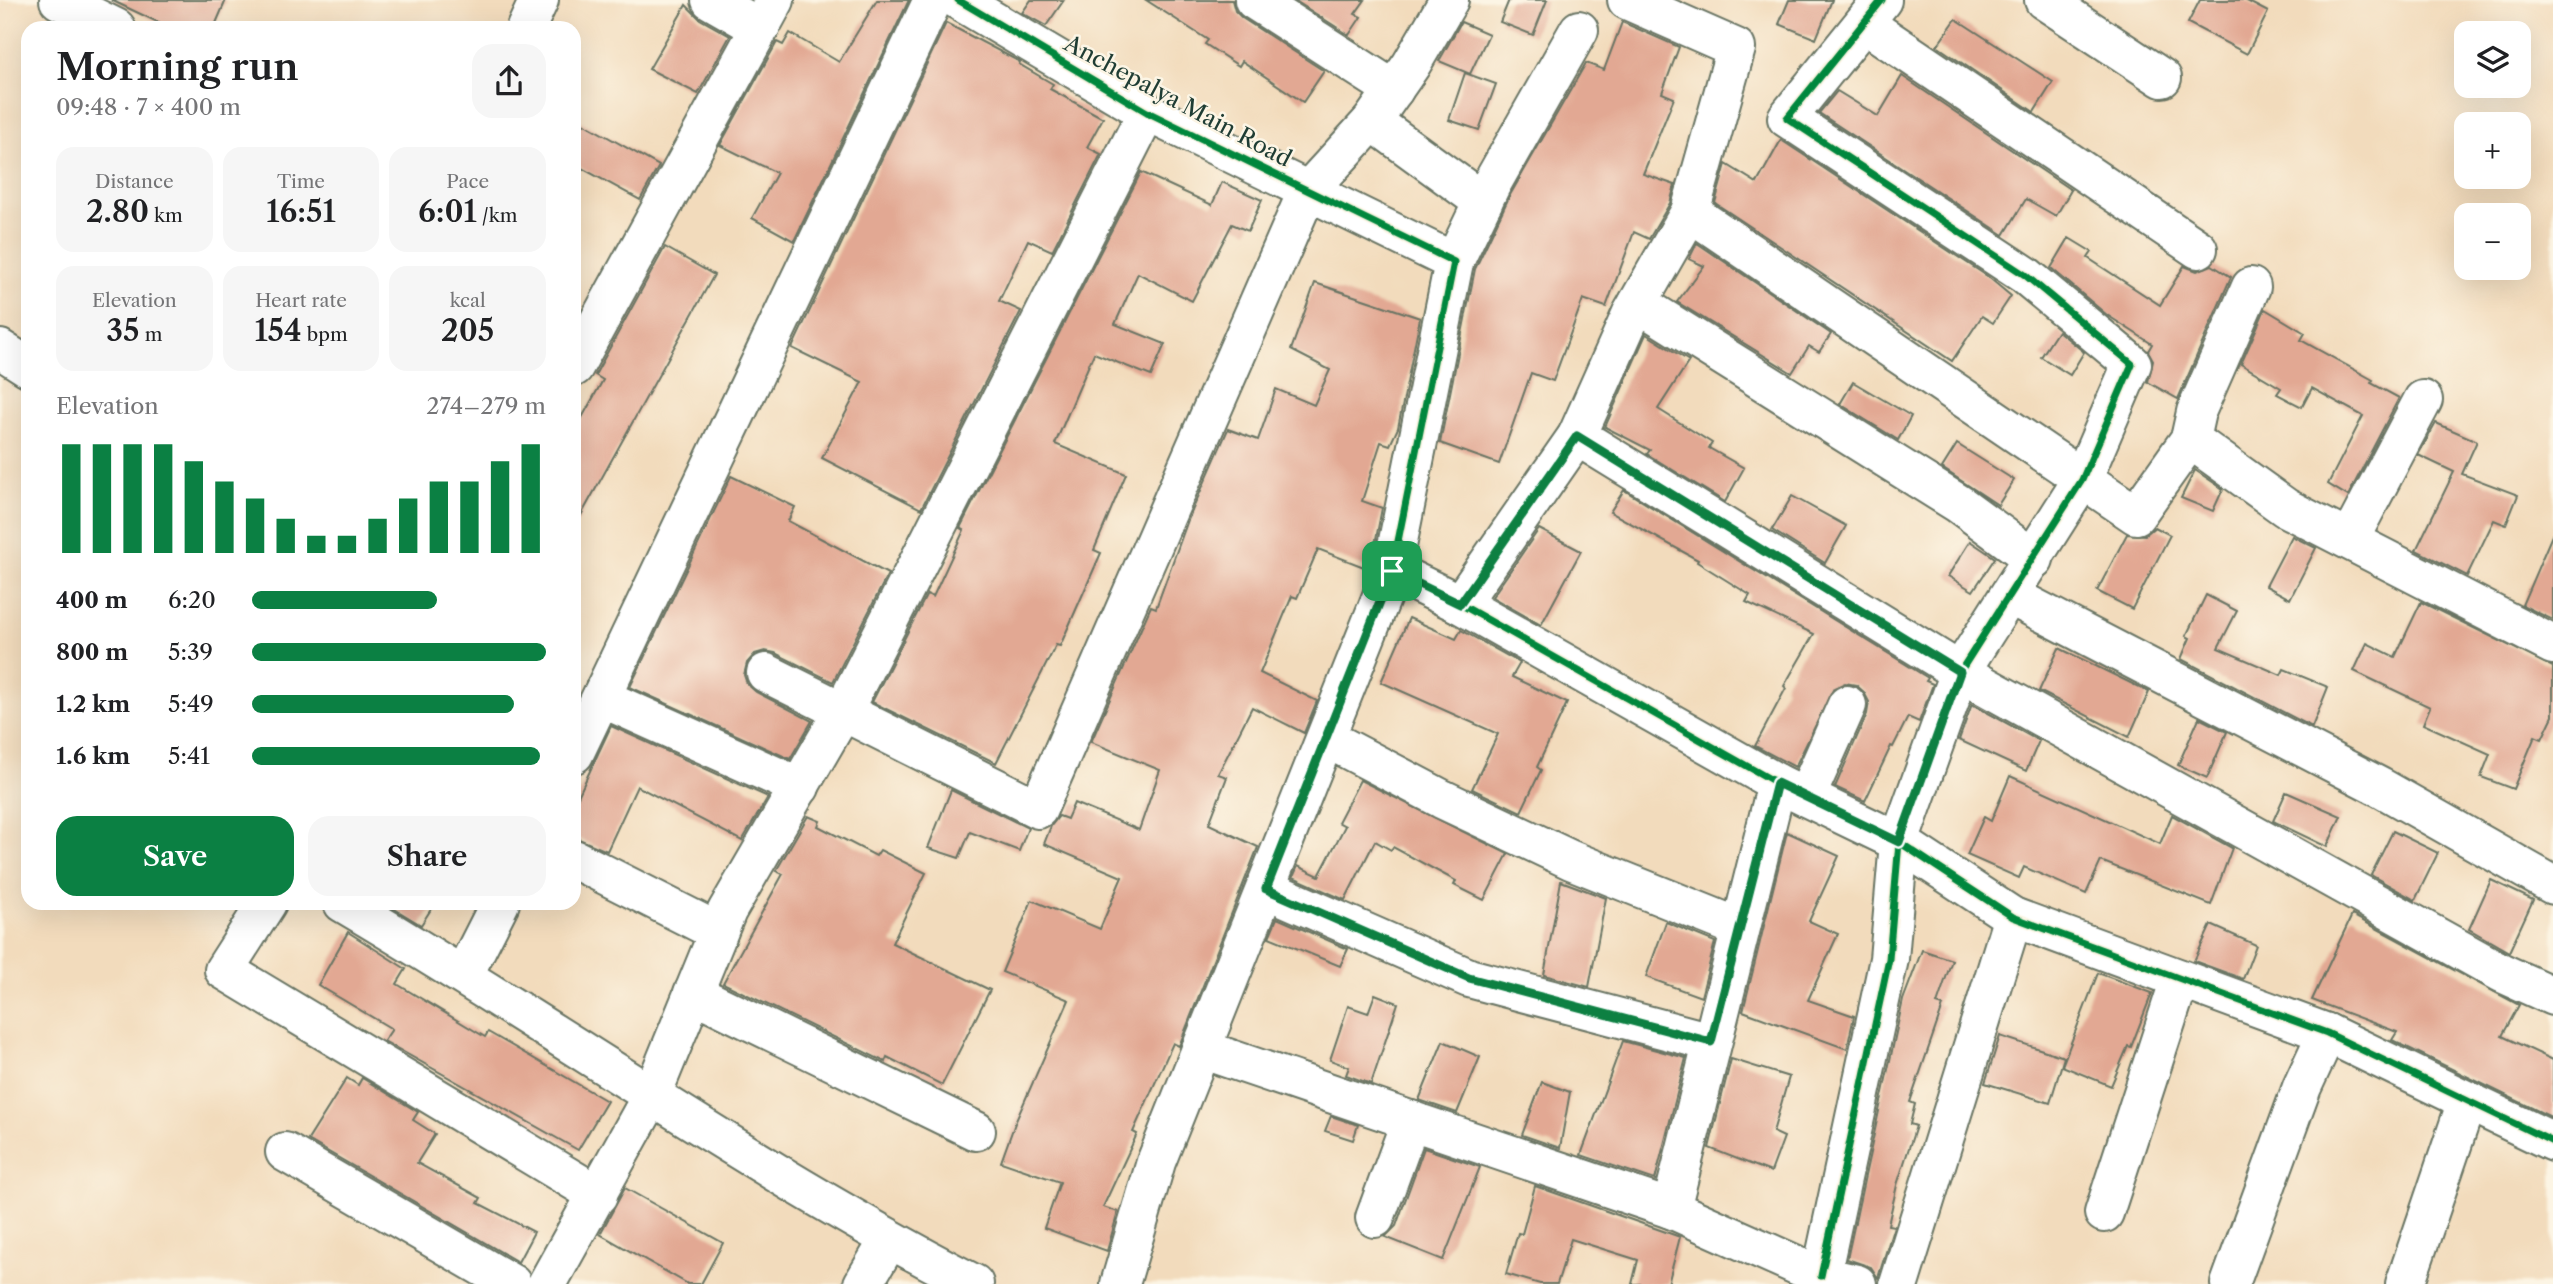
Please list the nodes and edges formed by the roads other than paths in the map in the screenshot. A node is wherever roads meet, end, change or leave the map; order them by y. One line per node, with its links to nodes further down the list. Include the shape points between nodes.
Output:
1 (59, 0): 12 (street)
2 (539, 0): 13 (street)
3 (711, 0): 11 (street)
4 (933, 0): 41 (street)
5 (958, 0): 17 (street, Anchepalya Main Road)
6 (1254, 0): 16 (street)
7 (1627, 0): 21 (street, via 1736,48)
8 (2044, 0): 15 (street)
9 (1445, 1): 16 (street)
10 (1873, 12): 22 (street); 32 (street, via 1787,118 2025,275 2132,364)
11 (767, 14): 27 (street)
12 (102, 21)
13 (529, 21)
14 (1579, 30): 20 (street)
15 (2162, 78)
16 (1394, 90): 18 (street)
17 (1147, 112): 19 (street, Anchepalya Main Road); 43 (street)
18 (1373, 121): 19 (street); 20 (street)
19 (1307, 192): 23 (street, Anchepalya Main Road); 43 (street, via 1038,809)
20 (1483, 202): 23 (street)
21 (1690, 212): 25 (street); 32 (street)
22 (2198, 249)
23 (1454, 262): 35 (street)
24 (2251, 287): 31 (street, via 2196,412)
25 (1638, 303): 30 (street); 34 (street, via 1959,504)
26 (0, 349): 28 (street)
27 (581, 354)
28 (21, 362)
29 (2423, 400): 33 (street)
30 (1577, 436): 37 (street); 39 (street)
31 (2190, 439): 32 (street, via 2136,514); 33 (street, via 2286,508)
32 (2082, 480): 34 (street)
33 (2349, 540): 38 (street)
34 (2034, 559): 36 (street)
35 (1392, 571): 37 (street); 44 (street)
36 (2011, 596): 39 (street); 50 (street, via 2379,787)
37 (1460, 604): 47 (street)
38 (2553, 645)
39 (1960, 672): 48 (street); 61 (street, via 2502,973)
40 (766, 673): 43 (street)
41 (602, 698): 45 (street); 46 (street)
42 (1847, 705): 47 (street)
43 (842, 713): 46 (street)
44 (1326, 738): 51 (street); 56 (street, via 1571,860)
45 (581, 740)
46 (800, 787): 57 (street)
47 (1792, 790): 48 (street); 56 (street)
48 (1899, 842): 55 (street); 76 (street, via 1888,960)
49 (581, 863): 57 (street)
50 (2553, 886)
51 (1266, 889): 63 (street, via 1469,978); 64 (street)
52 (263, 910): 71 (street, via 224,970)
53 (355, 910): 58 (street)
54 (496, 910): 58 (street)
55 (2013, 917): 59 (street); 82 (street)
56 (1740, 928): 63 (street)
57 (718, 932): 60 (street)
58 (464, 974): 65 (street)
59 (2180, 979): 62 (street); 73 (street)
60 (693, 993): 65 (street); 68 (street)
61 (2553, 996)
62 (2327, 1033): 66 (street); 83 (street, via 2302,1087)
63 (1711, 1042): 72 (street)
64 (1201, 1049): 67 (street); 81 (street, via 1156,1162)
65 (650, 1097): 71 (street); 75 (street)
66 (2467, 1101): 69 (street); 84 (street)
67 (1411, 1120): 72 (street); 74 (street)
68 (976, 1131)
69 (2553, 1142)
70 (285, 1152): 77 (street)
71 (598, 1195): 78 (street)
72 (1671, 1209): 76 (street)
73 (2104, 1213)
74 (1375, 1217)
75 (889, 1240): 79 (street); 80 (street)
76 (1839, 1280)
77 (512, 1284)
78 (547, 1284)
79 (863, 1284)
80 (974, 1284)
81 (1120, 1284)
82 (1899, 1284)
83 (2230, 1284)
84 (2405, 1284)

